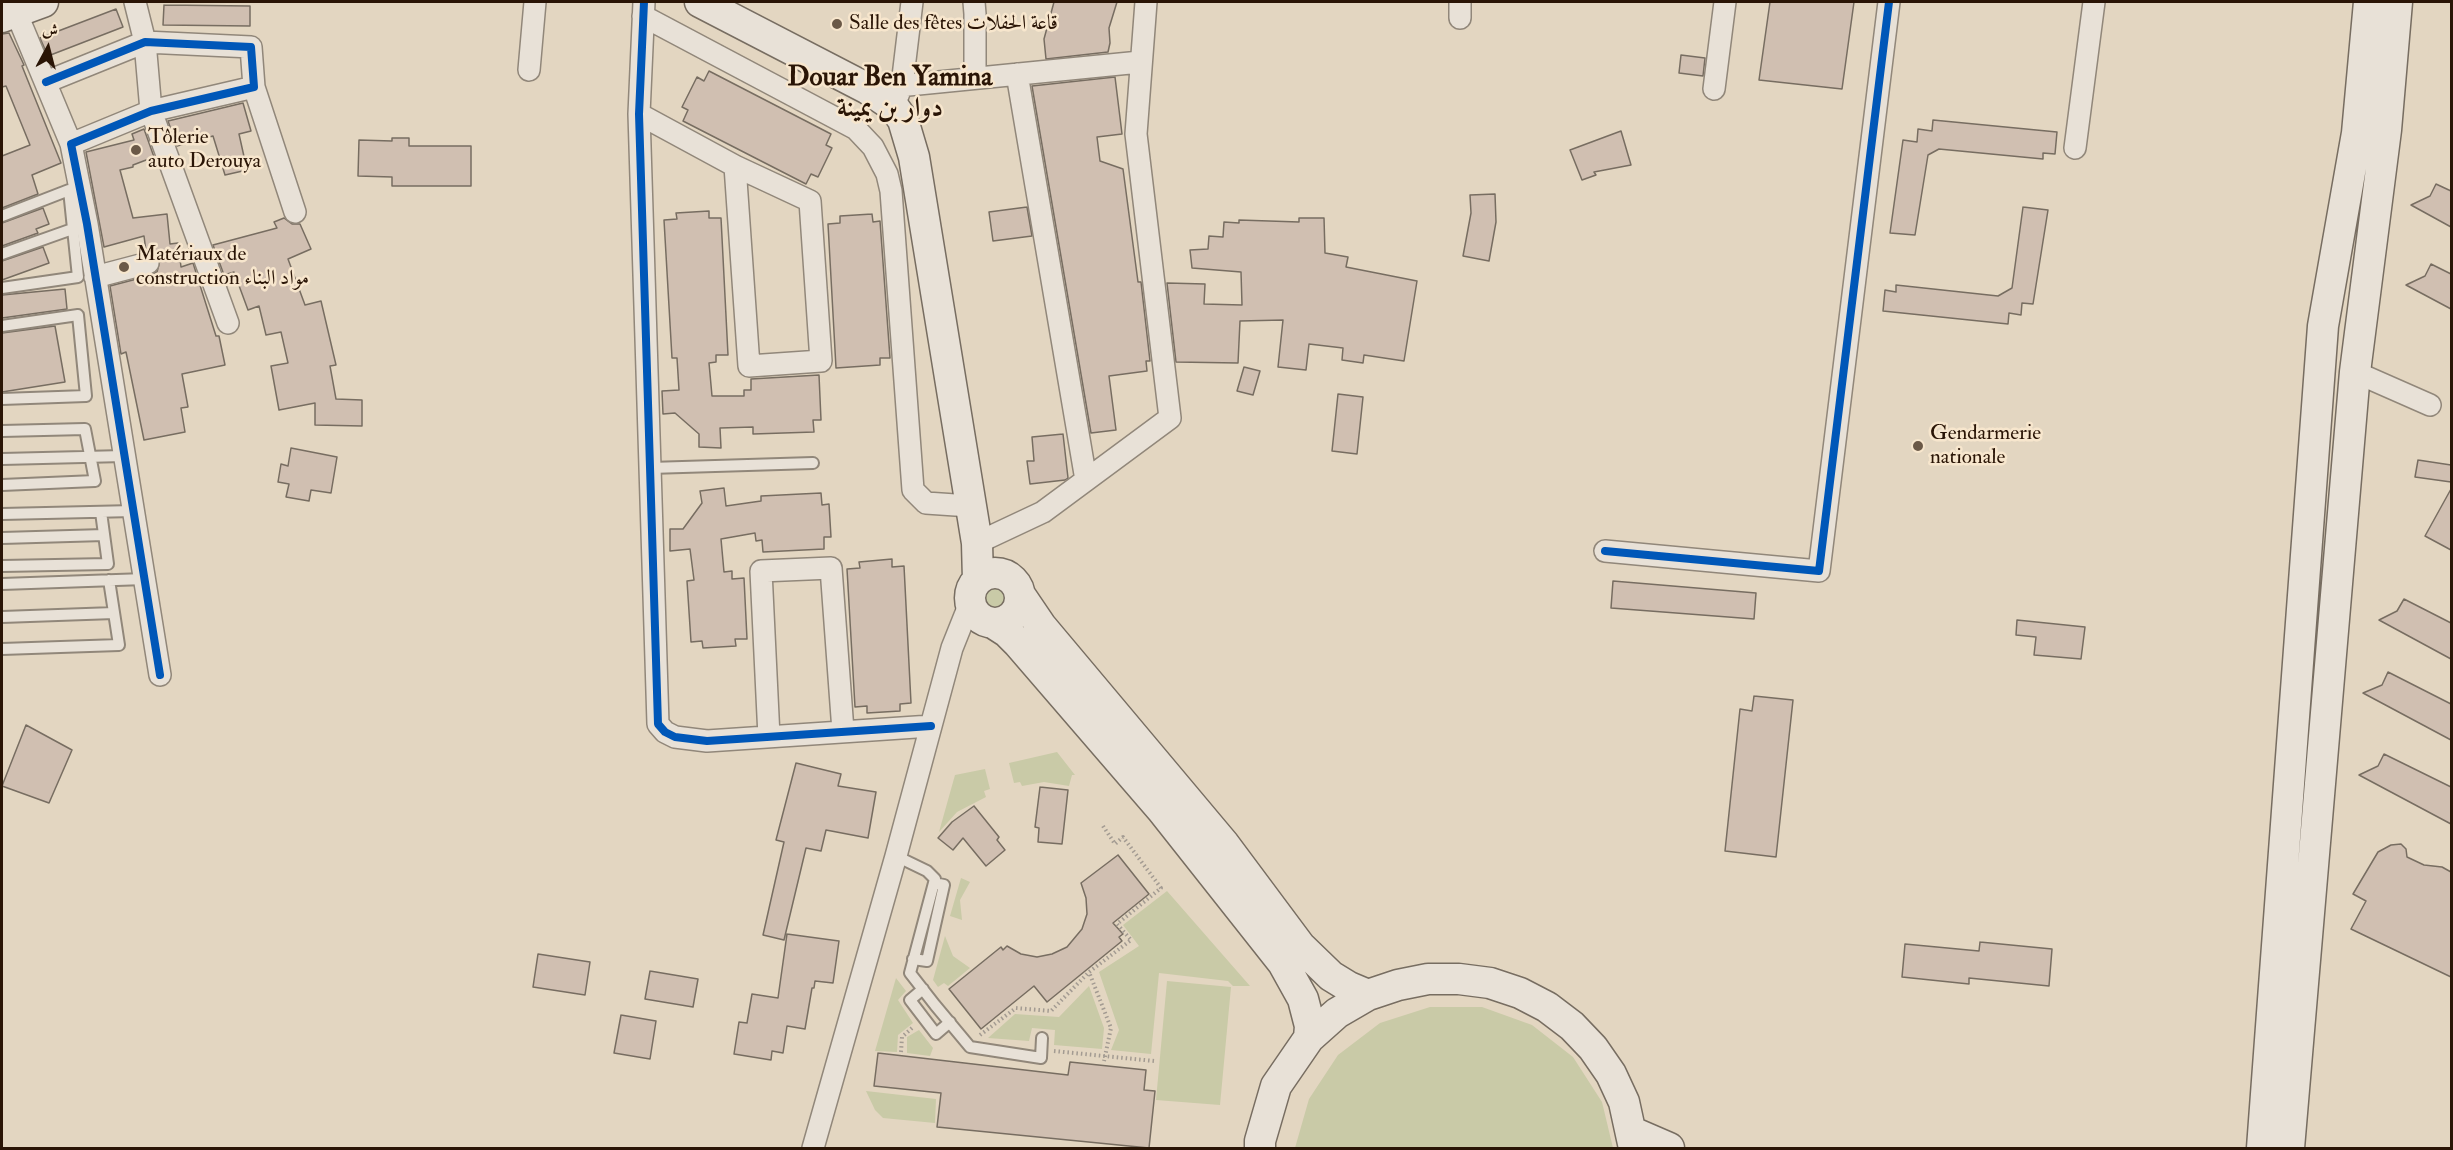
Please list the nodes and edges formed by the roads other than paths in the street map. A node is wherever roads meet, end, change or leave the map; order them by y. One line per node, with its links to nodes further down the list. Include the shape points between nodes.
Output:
1 (135, 2): 14 (street)
2 (535, 2): 16 (street)
3 (700, 2): 22 (main road, via 868,89)
4 (912, 2): 22 (street)
5 (974, 2): 18 (street)
6 (1146, 2): 15 (street)
7 (1725, 2): 21 (street)
8 (1889, 2): 56 (street, via 1819,571)
9 (2094, 2): 26 (street)
10 (2369, 2): 80 (main road, via 2357,133 2323,326)
11 (2397, 2): 38 (main road, via 2386,130)
12 (644, 9): 24 (street); 49 (street, via 856,129 873,147 891,191 913,490 932,505)
13 (20, 10): 19 (street)
14 (145, 42): 19 (street); 20 (street, via 251,47); 23 (street)
15 (1140, 62): 17 (street); 47 (street, via 1137,154 1170,418)
16 (529, 69)
17 (1017, 74): 18 (street); 47 (street)
18 (975, 78): 22 (street)
19 (46, 82): 25 (street)
20 (254, 87): 23 (street); 28 (street)
21 (1714, 89)
22 (898, 95): 49 (main road, via 914,157)
23 (151, 111): 25 (street); 35 (street)
24 (639, 114): 27 (street); 46 (street)
25 (71, 144): 30 (street)
26 (2075, 148)
27 (735, 166): 27 (street, via 749,366 821,361 810,201)
28 (295, 212)
29 (2, 216): 30 (lane, via 69,190)
30 (80, 226): 31 (lane); 33 (street); 34 (lane, via 78,277)
31 (2, 254)
32 (147, 263): 33 (street)
33 (95, 277): 37 (street)
34 (2, 288)
35 (228, 324)
36 (2, 327): 37 (lane, via 78,315)
37 (93, 340): 39 (lane, via 86,396); 42 (street)
38 (2355, 372): 40 (street); 81 (main road)
39 (2, 399)
40 (2430, 405)
41 (2, 431): 43 (lane, via 86,429)
42 (124, 456): 43 (lane); 50 (street)
43 (91, 457): 44 (lane); 48 (lane, via 95,481)
44 (2, 459)
45 (813, 463): 46 (lane)
46 (650, 468): 69 (street, via 658,724 675,737 689,739)
47 (1086, 480): 55 (street, via 1044,512)
48 (2, 485)
49 (970, 506): 55 (main road)
50 (134, 511): 51 (lane); 58 (street)
51 (101, 512): 52 (lane); 53 (lane)
52 (2, 514)
53 (104, 535): 54 (lane); 57 (lane, via 108,564)
54 (2, 538)
55 (978, 543): 61 (main road)
56 (1605, 551)
57 (2, 566)
58 (145, 579): 59 (lane); 66 (street)
59 (109, 580): 60 (lane); 62 (lane)
60 (2, 584)
61 (992, 588): 64 (main road, via 978,617); 64 (main road, via 1020,602 1014,616); 67 (street, via 952,648); 72 (main road, via 1041,626 1224,844 1300,946 1331,976)
62 (114, 613): 63 (lane); 65 (lane, via 119,645)
63 (2, 617)
64 (993, 623): 75 (main road, via 1018,643 1162,810 1283,963 1303,999)
65 (2, 649)
66 (160, 675)
67 (931, 726): 68 (street); 70 (street)
68 (843, 731): 69 (street); 69 (street, via 831,568 762,571)
69 (769, 737)
70 (896, 856): 71 (lane, via 935,879 910,973); 77 (street)
71 (923, 989): 73 (lane); 73 (lane, via 910,1000 936,1034)
72 (1368, 995): 75 (main road, via 1337,1013); 76 (main road, via 1428,979 1459,978 1490,983 1547,1007 1572,1026 1611,1074)
73 (950, 1022): 74 (lane, via 970,1047 1041,1058)
74 (1042, 1038)
75 (1309, 1038): 78 (main road, via 1276,1086)
76 (1633, 1140): 79 (main road)
77 (813, 1149)
78 (1260, 1149)
79 (1669, 1149)
80 (2262, 1149)
81 (2289, 1149)

